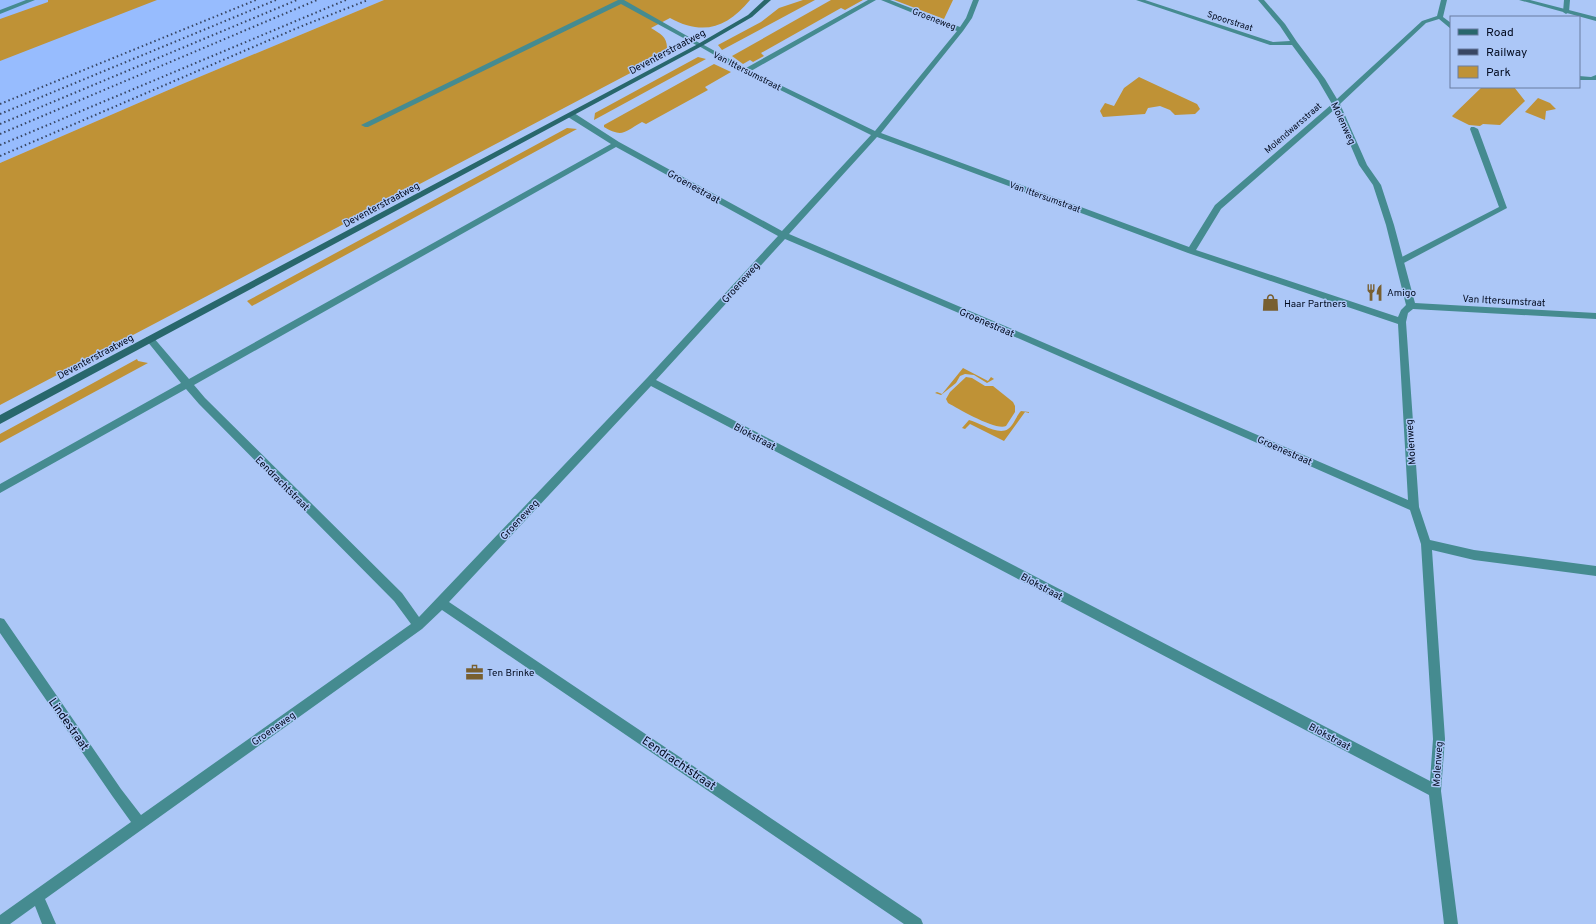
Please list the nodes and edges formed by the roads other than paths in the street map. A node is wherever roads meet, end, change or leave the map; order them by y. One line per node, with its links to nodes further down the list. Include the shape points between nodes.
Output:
1 (32, 0): 11 (street)
2 (768, 0): 18 (street, Deventerstraatweg, via 750,16)
3 (873, 0): 19 (street)
4 (884, 0): 16 (street, Groeneweg)
5 (976, 0): 16 (street, Groeneweg)
6 (1138, 0): 17 (street, Spoorstraat, via 1272,44)
7 (1261, 0): 17 (street, Molenweg, via 1283,25)
8 (1444, 0): 13 (street)
9 (1522, 0): 12 (street)
10 (1567, 0): 12 (street)
11 (0, 12)
12 (1566, 12): 14 (street)
13 (1440, 17): 15 (street); 22 (street, Molendwarsstraat, via 1424,22)
14 (1596, 19)
15 (1450, 26)
16 (961, 30): 26 (street, Groeneweg)
17 (1294, 43): 22 (street, Molenweg)
18 (700, 45): 19 (street, Van Ittersumstraat); 23 (street, Deventerstraatweg); 24 (street, Van Ittersumstraat, via 621,1)
19 (746, 72): 26 (street, Van Ittersumstraat)
20 (1596, 77): 21 (street)
21 (1580, 78)
22 (1336, 104): 29 (street, Molendwarsstraat, via 1218,207); 30 (street, Molenweg, via 1363,165 1377,185)
23 (571, 115): 27 (street, Groenestraat); 34 (street, Deventerstraatweg)
24 (365, 125)
25 (1474, 130): 30 (street, via 1503,208)
26 (876, 134): 28 (street, Groeneweg); 29 (street, Van Ittersumstraat)
27 (616, 144): 28 (street, Groenestraat); 36 (street)
28 (783, 235): 35 (street, Groeneweg); 39 (street, Groenestraat)
29 (1191, 251): 33 (street, Van Ittersumstraat)
30 (1399, 262): 31 (street, Molenweg)
31 (1411, 306): 32 (street, Van Ittersumstraat); 33 (street, via 1404,312)
32 (1596, 316)
33 (1402, 322): 39 (street, Molenweg)
34 (150, 339): 36 (street, Eendrachtstraat); 37 (street, Deventerstraatweg)
35 (650, 381): 42 (street, Groeneweg); 45 (street, Blokstraat)
36 (187, 385): 38 (street); 44 (street, Eendrachtstraat, via 398,597)
37 (0, 420)
38 (0, 489)
39 (1414, 507): 40 (street, Molenweg)
40 (1426, 544): 41 (street, via 1474,555); 45 (street, Molenweg, via 1439,739)
41 (1596, 571)
42 (441, 602): 44 (street, Groeneweg); 50 (street, Eendrachtstraat)
43 (0, 623): 46 (street, Lindestraat)
44 (418, 624): 46 (street, Groeneweg)
45 (1435, 791): 51 (street, Molenweg)
46 (140, 823): 47 (street, Groeneweg)
47 (38, 897): 48 (street, Groeneweg); 49 (street)
48 (0, 923)
49 (49, 924)
50 (916, 924)
51 (1451, 924)

